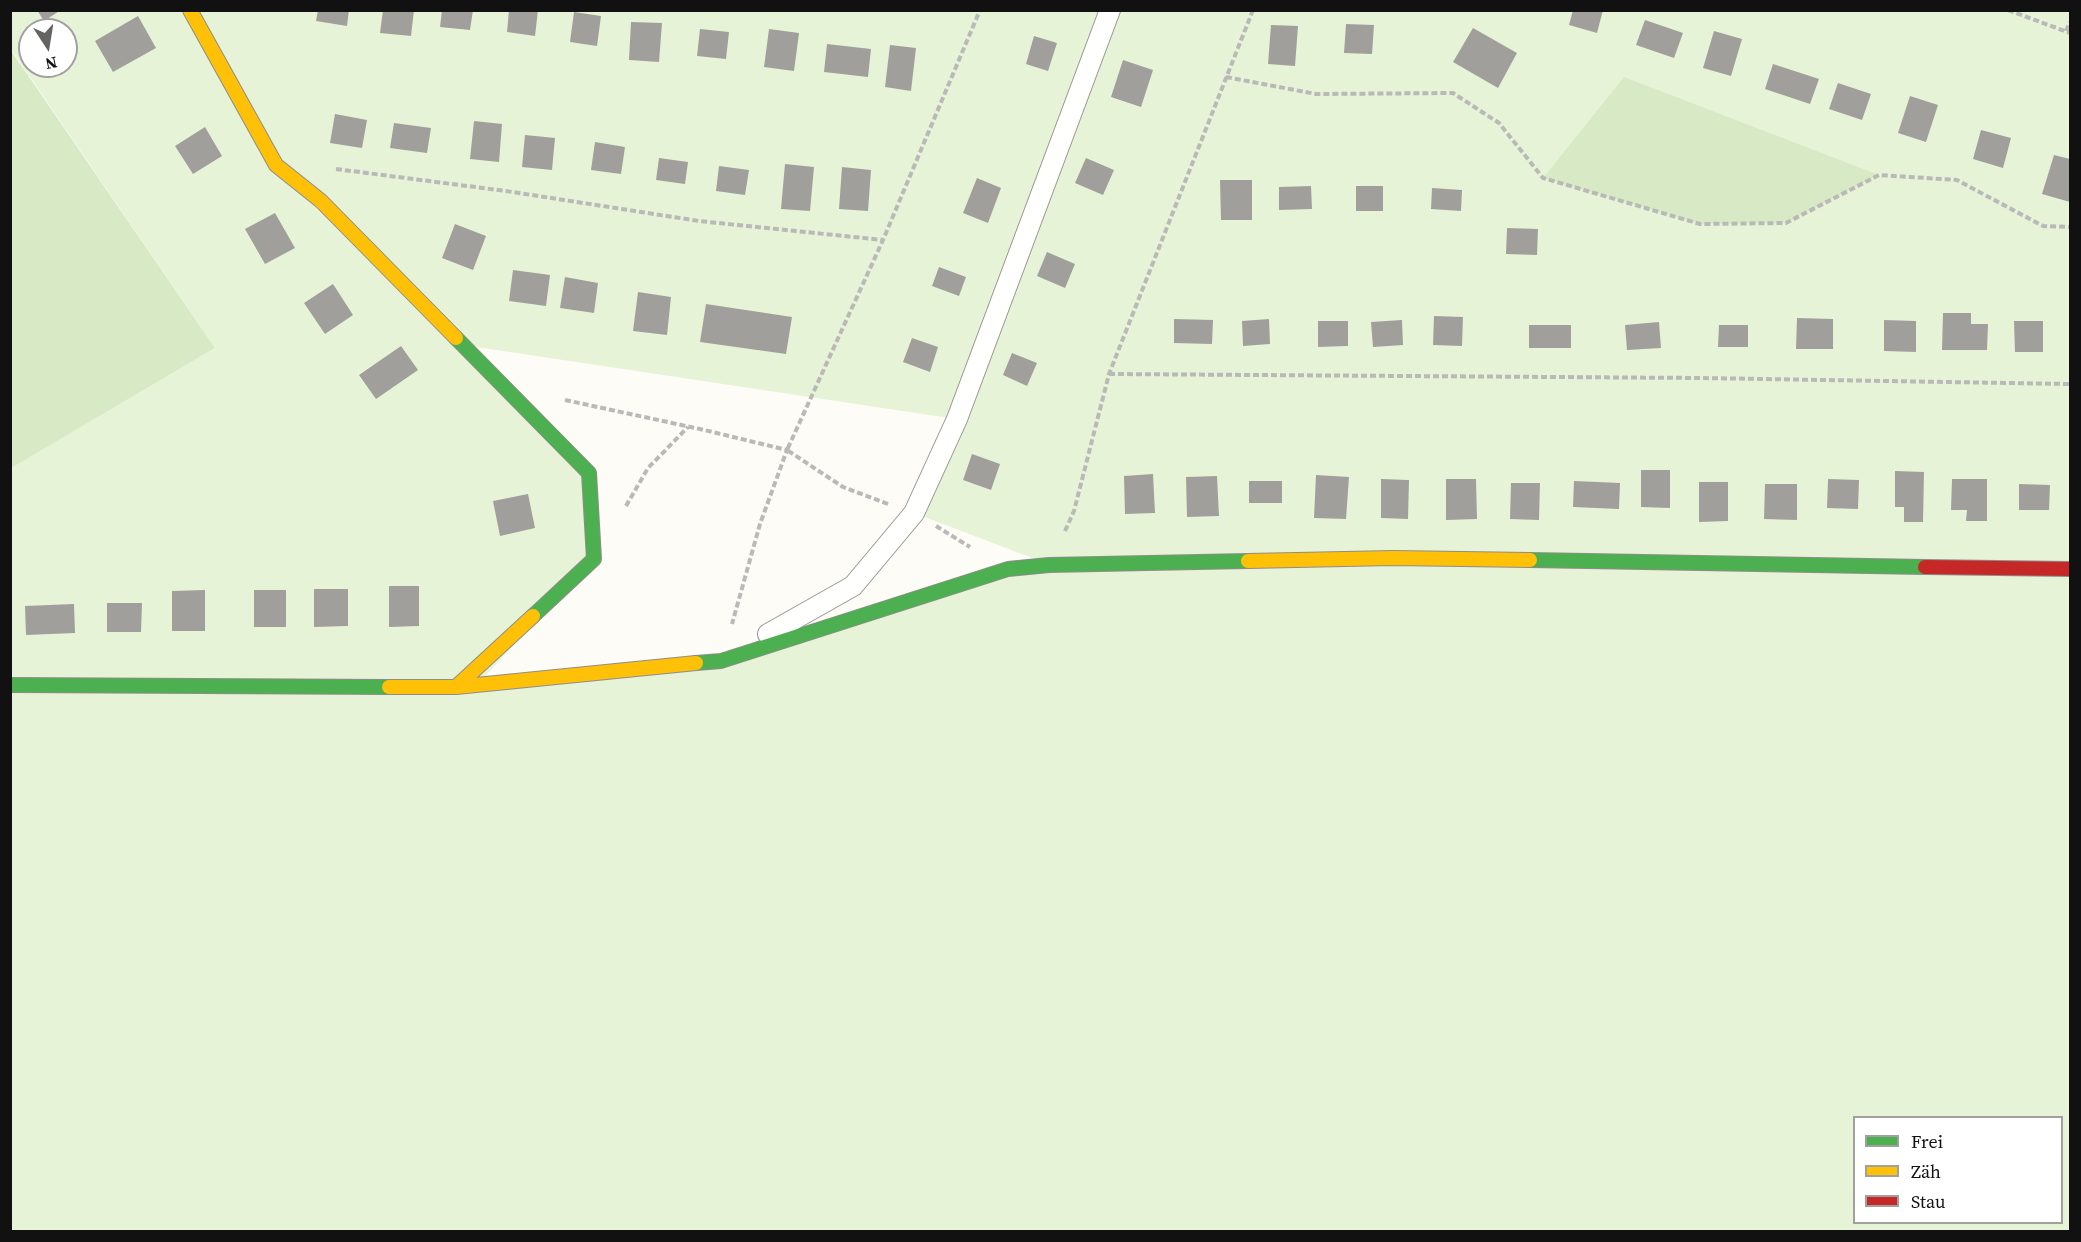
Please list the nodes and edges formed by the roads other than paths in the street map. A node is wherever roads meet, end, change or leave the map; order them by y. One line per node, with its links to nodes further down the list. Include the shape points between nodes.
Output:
1 (190, 10): 6 (street, via 276,165 321,201 589,473 594,559)
2 (1110, 10): 4 (lane, via 957,419 914,513 853,586)
3 (2070, 569): 4 (street, via 1393,558 1049,565 1008,569)
4 (721, 661): 6 (street)
5 (10, 686): 6 (street)
6 (456, 687)

